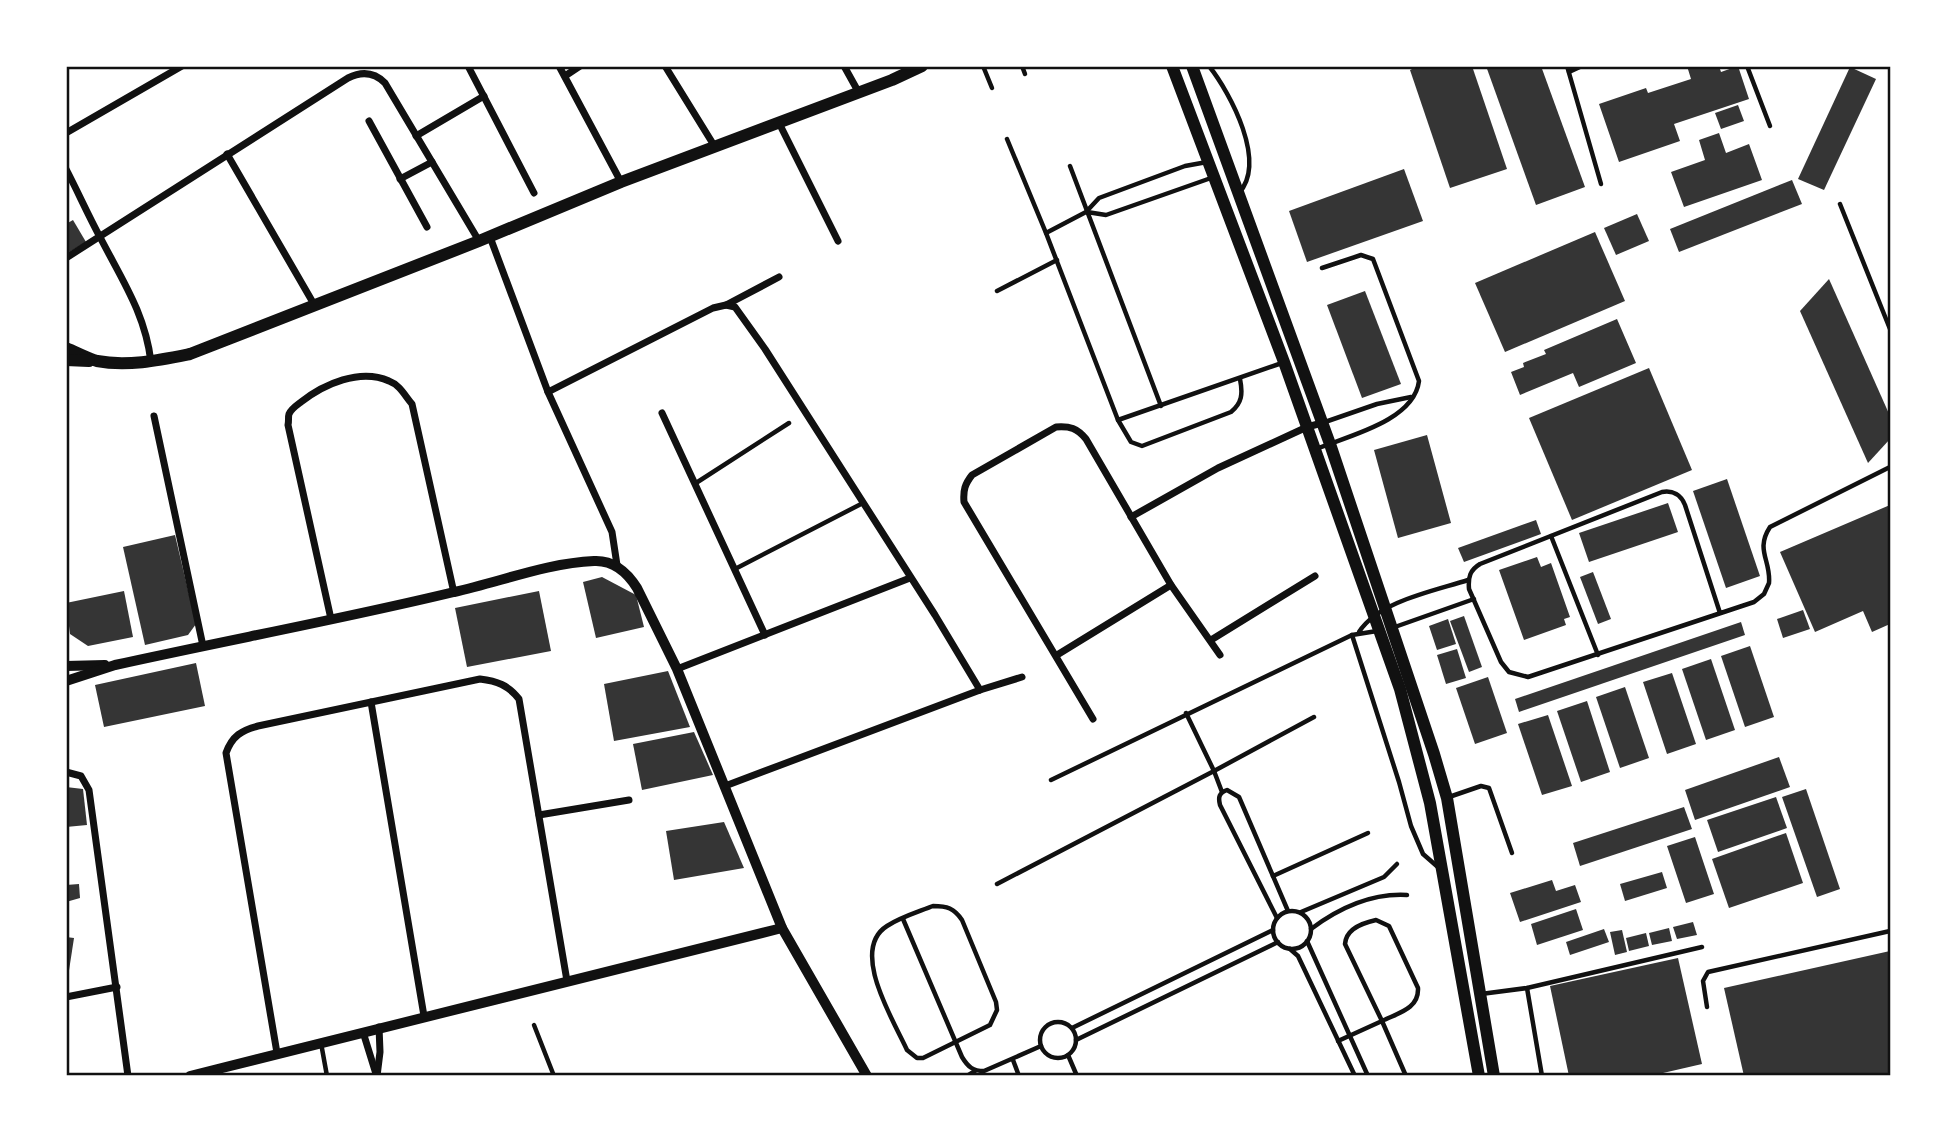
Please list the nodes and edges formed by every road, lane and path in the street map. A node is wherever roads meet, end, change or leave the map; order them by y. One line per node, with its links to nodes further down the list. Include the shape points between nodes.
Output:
1 (182, 66): 24 (street)
2 (468, 66): 20 (street)
3 (559, 66): 17 (street)
4 (580, 66): 17 (street)
5 (665, 66): 27 (street)
6 (844, 66): 19 (street)
7 (922, 66): 19 (main road)
8 (983, 66): 18 (lane)
9 (1022, 66): 16 (lane)
10 (1172, 66): 31 (main road)
11 (1192, 66): 29 (main road)
12 (1209, 66): 39 (lane, via 1228,96 1251,159 1249,178)
13 (1582, 66): 15 (lane)
14 (1746, 66): 23 (lane)
15 (1568, 69): 37 (lane)
16 (1025, 74)
17 (565, 76): 36 (street)
18 (992, 88)
19 (859, 93): 22 (main road)
20 (484, 96): 25 (street); 38 (street)
21 (369, 121): 35 (street)
22 (779, 123): 27 (main road); 46 (street)
23 (1770, 126)
24 (66, 133)
25 (416, 136): 28 (street, via 385,83 361,73); 30 (street)
26 (1007, 139): 43 (lane)
27 (715, 148): 36 (main road)
28 (227, 154): 44 (street); 53 (street)
29 (1225, 161): 31 (main road); 39 (main road)
30 (432, 162): 35 (street); 45 (street)
31 (1207, 162): 34 (main road); 41 (lane, via 1099,198)
32 (1070, 166): 41 (lane)
33 (66, 169): 44 (street)
34 (1213, 177): 41 (lane, via 1106,215); 60 (main road)
35 (400, 178): 42 (street)
36 (621, 182): 45 (main road)
37 (1601, 184)
38 (534, 193)
39 (1239, 193): 56 (main road)
40 (1840, 204): 54 (lane)
41 (1086, 212): 43 (lane); 64 (lane)
42 (427, 228)
43 (1046, 233): 48 (lane)
44 (99, 236): 47 (street); 59 (street, via 138,309)
45 (484, 239): 53 (main road); 62 (street)
46 (838, 242)
47 (66, 258)
48 (1057, 260): 51 (lane); 67 (lane)
49 (1322, 268): 63 (lane, via 1361,255 1376,263 1419,376)
50 (779, 277): 52 (street)
51 (997, 291)
52 (726, 305): 62 (street); 75 (street, via 739,310)
53 (315, 306): 59 (main road, via 190,354)
54 (1891, 329)
55 (66, 348): 58 (main road)
56 (1299, 356): 60 (main road); 68 (main road)
57 (66, 360): 58 (main road)
58 (97, 360): 59 (main road)
59 (151, 362)
60 (1284, 362): 61 (lane); 70 (main road)
61 (1240, 379): 64 (lane); 67 (lane, via 1242,398 1231,412 1142,446 1130,442)
62 (548, 392): 78 (street, via 612,532)
63 (1412, 397): 68 (lane); 71 (lane, via 1389,421)
64 (1161, 406): 67 (lane)
65 (662, 413): 74 (street)
66 (154, 416): 96 (street)
67 (1118, 420)
68 (1322, 423): 70 (street); 71 (main road)
69 (789, 424): 74 (lane)
70 (1307, 427): 72 (main road); 76 (street, via 1217,468)
71 (1330, 443): 72 (lane); 86 (main road)
72 (1315, 450): 88 (main road)
73 (1891, 467): 87 (lane, via 1770,527 1762,548 1770,577 1767,589 1754,602)
74 (695, 484): 79 (street)
75 (863, 503): 79 (lane); 81 (street)
76 (1131, 517): 83 (street); 97 (street, via 1086,439 1068,426 1056,427 966,482 964,502)
77 (1551, 536): 82 (lane, via 1476,567); 87 (lane, via 1662,492 1676,494 1685,505); 99 (lane)
78 (617, 565): 84 (street, via 597,560 556,566); 102 (street, via 637,588)
79 (734, 570): 93 (street)
80 (1315, 576): 95 (street)
81 (911, 578): 93 (street); 105 (street)
82 (1468, 580): 85 (lane); 86 (lane)
83 (1171, 585): 95 (street); 97 (street)
84 (454, 593): 89 (street); 89 (street, via 412,404 389,380 342,379 317,388 296,405 289,413 288,425)
85 (1474, 598): 90 (lane); 99 (lane, via 1501,662 1515,675 1534,676)
86 (1387, 608): 88 (lane); 90 (main road)
87 (1720, 613): 99 (lane)
88 (1375, 616): 91 (main road); 92 (lane)
89 (331, 619): 96 (street)
90 (1394, 628): 91 (lane); 115 (main road)
91 (1380, 631): 92 (lane); 121 (main road, via 1430,803)
92 (1359, 632): 94 (lane)
93 (765, 635): 102 (street)
94 (1352, 635): 107 (lane); 121 (lane, via 1411,826 1423,854)
95 (1211, 640): 98 (street)
96 (203, 646): 100 (street)
97 (1057, 655): 109 (street)
98 (1220, 655)
99 (1598, 656)
100 (115, 664): 101 (street); 104 (street)
101 (66, 666)
102 (677, 670): 113 (street)
103 (1023, 677): 105 (street)
104 (66, 681)
105 (980, 690): 113 (street)
106 (371, 702): 117 (street, via 480,679 512,689 519,699); 143 (street); 155 (street, via 246,729 229,743 226,752)
107 (1185, 713): 110 (lane); 112 (lane)
108 (1314, 717): 110 (lane)
109 (1093, 719)
110 (1214, 771): 114 (lane); 123 (lane)
111 (66, 772): 138 (street, via 81,776 89,790)
112 (1051, 780)
113 (725, 786): 129 (street)
114 (1222, 792): 122 (lane, via 1239,797); 127 (lane, via 1220,805)
115 (1447, 798): 119 (lane, via 1481,786 1489,788); 140 (main road)
116 (629, 800): 117 (street)
117 (539, 815): 137 (street)
118 (1368, 833): 122 (lane)
119 (1512, 853)
120 (1397, 864): 126 (lane, via 1384,877)
121 (1442, 870): 172 (main road)
122 (1273, 876): 125 (lane)
123 (997, 884)
124 (1407, 895): 130 (lane, via 1388,894 1360,902)
125 (1288, 911): 126 (lane); 127 (lane)
126 (1301, 912): 130 (lane)
127 (1277, 918): 131 (lane)
128 (902, 919): 153 (lane); 153 (lane, via 878,935 873,973 911,1055 923,1058); 153 (lane, via 945,906 962,920 997,1010 990,1025)
129 (782, 928): 137 (street); 165 (street)
130 (1311, 929): 133 (lane)
131 (1273, 930): 134 (lane); 147 (lane)
132 (1891, 931): 142 (lane, via 1708,972 1703,982)
133 (1307, 941): 136 (lane); 149 (lane)
134 (1278, 942): 136 (lane); 150 (lane)
135 (1702, 947): 139 (lane)
136 (1290, 948): 151 (lane)
137 (567, 981): 143 (street)
138 (117, 987): 141 (street); 160 (street)
139 (1527, 988): 140 (lane); 174 (lane)
140 (1480, 994): 173 (main road)
141 (66, 997)
142 (1707, 1007)
143 (424, 1016): 146 (street)
144 (1382, 1021): 144 (lane, via 1413,1006 1419,997 1389,926 1376,920 1350,931 1345,944); 149 (lane); 171 (lane)
145 (534, 1025): 164 (lane)
146 (379, 1027): 148 (street); 163 (street)
147 (1072, 1028): 150 (lane); 154 (lane, via 1061,1022 1049,1024 1041,1033)
148 (363, 1031): 152 (street); 163 (street)
149 (1351, 1035): 151 (lane); 170 (lane)
150 (1076, 1040): 156 (lane)
151 (1338, 1041): 169 (lane)
152 (320, 1042): 155 (street); 162 (lane)
153 (956, 1042): 158 (lane)
154 (1041, 1046): 156 (lane, via 1055,1058); 157 (lane)
155 (278, 1053): 159 (street)
156 (1068, 1055): 168 (lane)
157 (1013, 1060): 158 (lane); 167 (lane)
158 (975, 1071): 166 (lane)
159 (212, 1072): 161 (street)
160 (128, 1076)
161 (190, 1076)
162 (327, 1076)
163 (377, 1076)
164 (554, 1076)
165 (867, 1076)
166 (967, 1076)
167 (1019, 1076)
168 (1077, 1076)
169 (1355, 1076)
170 (1368, 1076)
171 (1406, 1076)
172 (1479, 1076)
173 (1494, 1076)
174 (1542, 1076)

